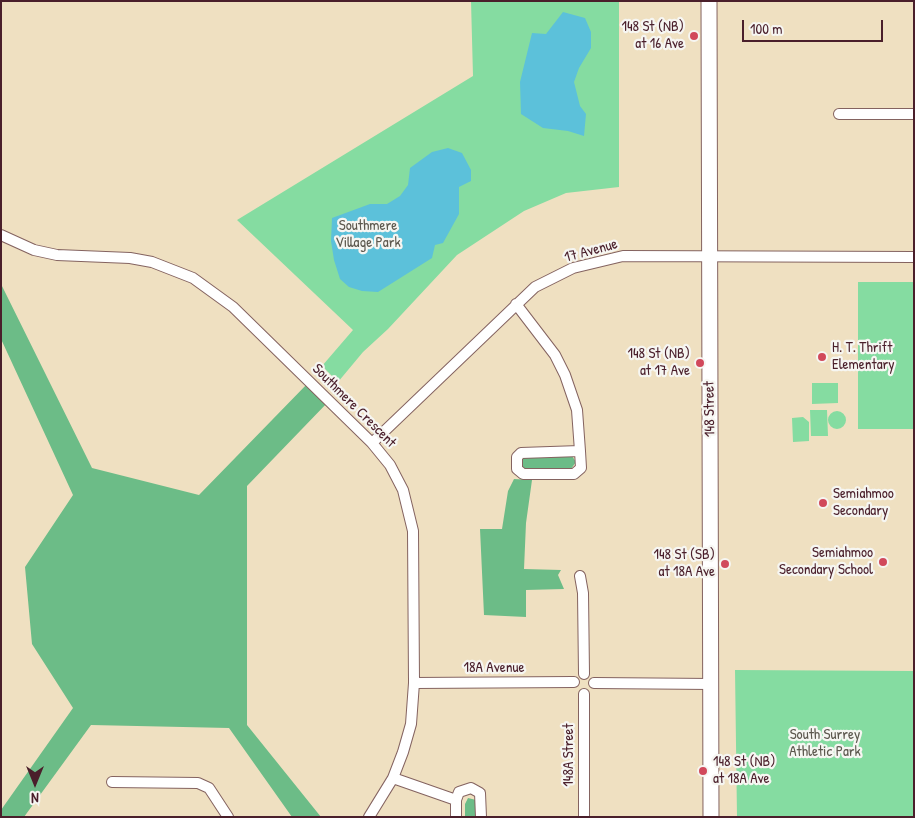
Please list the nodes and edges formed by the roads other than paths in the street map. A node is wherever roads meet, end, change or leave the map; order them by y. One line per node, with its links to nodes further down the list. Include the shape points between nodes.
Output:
1 (709, 1): 5 (main road, 148 Street)
2 (838, 114): 3 (street)
3 (914, 114)
4 (1, 235): 8 (street, Southmere Crescent, via 34,250 57,255 138,259 193,278 233,307)
5 (709, 256): 6 (street, 17 Avenue); 7 (street, 17 Avenue, via 622,256 607,259 566,272 535,287); 15 (main road, 148 Street)
6 (914, 257)
7 (516, 304): 8 (street, 17 Avenue); 9 (street, via 556,355 565,375 578,410)
8 (372, 443): 13 (street, Southmere Crescent, via 390,465 403,490 413,531)
9 (580, 451): 9 (street, via 521,453 516,469 523,474 574,474 581,468)
10 (580, 576): 11 (street)
11 (584, 674): 12 (street); 14 (street, via 590,676)
12 (574, 682): 13 (street, 18A Avenue); 16 (street, via 578,691)
13 (414, 683): 17 (street, Southmere Crescent, via 411,724)
14 (594, 683): 15 (street); 16 (street)
15 (712, 684): 25 (main road, 148 Street)
16 (584, 694): 24 (street, 148A Street)
17 (393, 778): 19 (street); 21 (street, Southmere Crescent)
18 (112, 782): 20 (street, via 198,783 209,788)
19 (456, 800): 22 (street); 23 (street, via 463,789 476,790 480,793)
20 (228, 817)
21 (369, 817)
22 (456, 817)
23 (481, 817)
24 (584, 817)
25 (711, 817)

